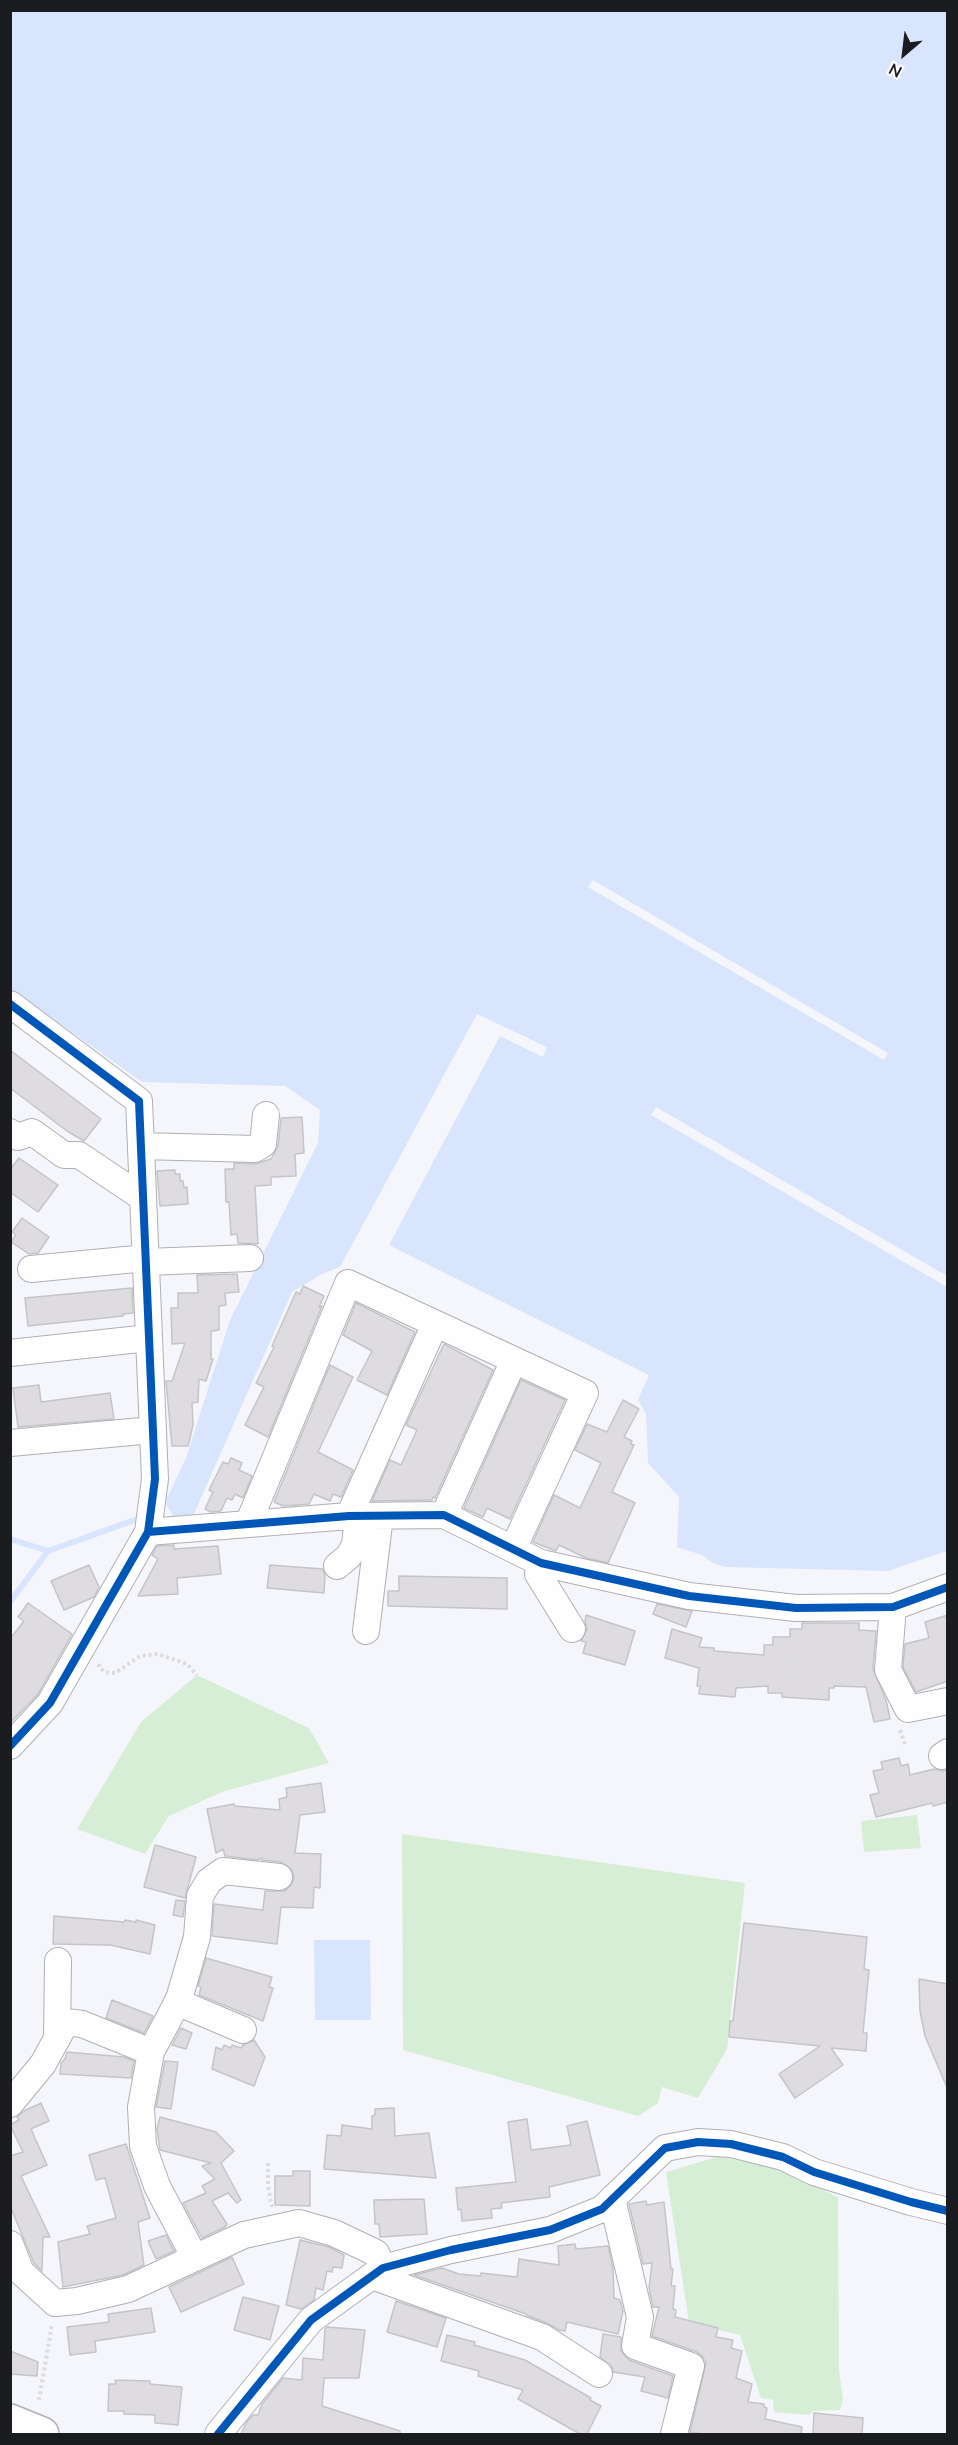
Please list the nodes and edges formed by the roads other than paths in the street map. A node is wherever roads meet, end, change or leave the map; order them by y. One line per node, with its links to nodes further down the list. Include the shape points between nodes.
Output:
1 (10, 1004): 4 (street, via 139,1101)
2 (266, 1115): 4 (street, via 263,1144 255,1149)
3 (13, 1139): 5 (street, via 32,1132 64,1155 79,1155)
4 (141, 1146): 5 (street)
5 (143, 1198): 7 (street)
6 (250, 1258): 7 (street)
7 (146, 1260): 8 (street); 10 (street)
8 (31, 1269)
9 (435, 1324): 12 (street); 16 (street); 17 (street, via 348,1283)
10 (149, 1338): 11 (street); 13 (street)
11 (10, 1353)
12 (514, 1360): 15 (street); 19 (street, via 585,1393)
13 (153, 1430): 14 (street); 18 (street, via 155,1479)
14 (10, 1443)
15 (444, 1515): 16 (street); 19 (street)
16 (362, 1516): 17 (street); 21 (street, via 355,1545); 25 (street)
17 (248, 1524): 18 (street)
18 (148, 1531): 27 (street, via 50,1703)
19 (513, 1549): 20 (street)
20 (541, 1563): 23 (street, via 689,1596 802,1608); 24 (street, via 538,1574)
21 (337, 1566)
22 (948, 1587): 23 (street)
23 (893, 1607): 26 (street, via 888,1670 908,1709)
24 (572, 1629)
25 (366, 1631)
26 (948, 1701)
27 (10, 1746)
28 (279, 1877): 30 (street, via 223,1871 209,1881 200,1896 197,1937)
29 (58, 1961): 32 (street)
30 (177, 2002): 31 (street); 33 (street)
31 (243, 2030)
32 (57, 2040): 33 (street, via 66,2022); 34 (street)
33 (151, 2052): 38 (street, via 141,2107 143,2146 157,2186)
34 (10, 2104)
35 (612, 2199): 36 (street, via 665,2148 698,2142 731,2144 783,2157 814,2172); 39 (street, via 602,2209 550,2230 452,2250); 44 (street, via 639,2317 635,2346 690,2366)
36 (948, 2211)
37 (10, 2244): 38 (street, via 21,2272 55,2303 128,2289)
38 (195, 2258): 39 (street, via 244,2235 299,2223 334,2233 376,2253)
39 (378, 2272): 40 (street, via 542,2337); 43 (street, via 311,2320)
40 (599, 2374)
41 (10, 2421): 42 (highway)
42 (42, 2434)
43 (218, 2434)
44 (674, 2434)

